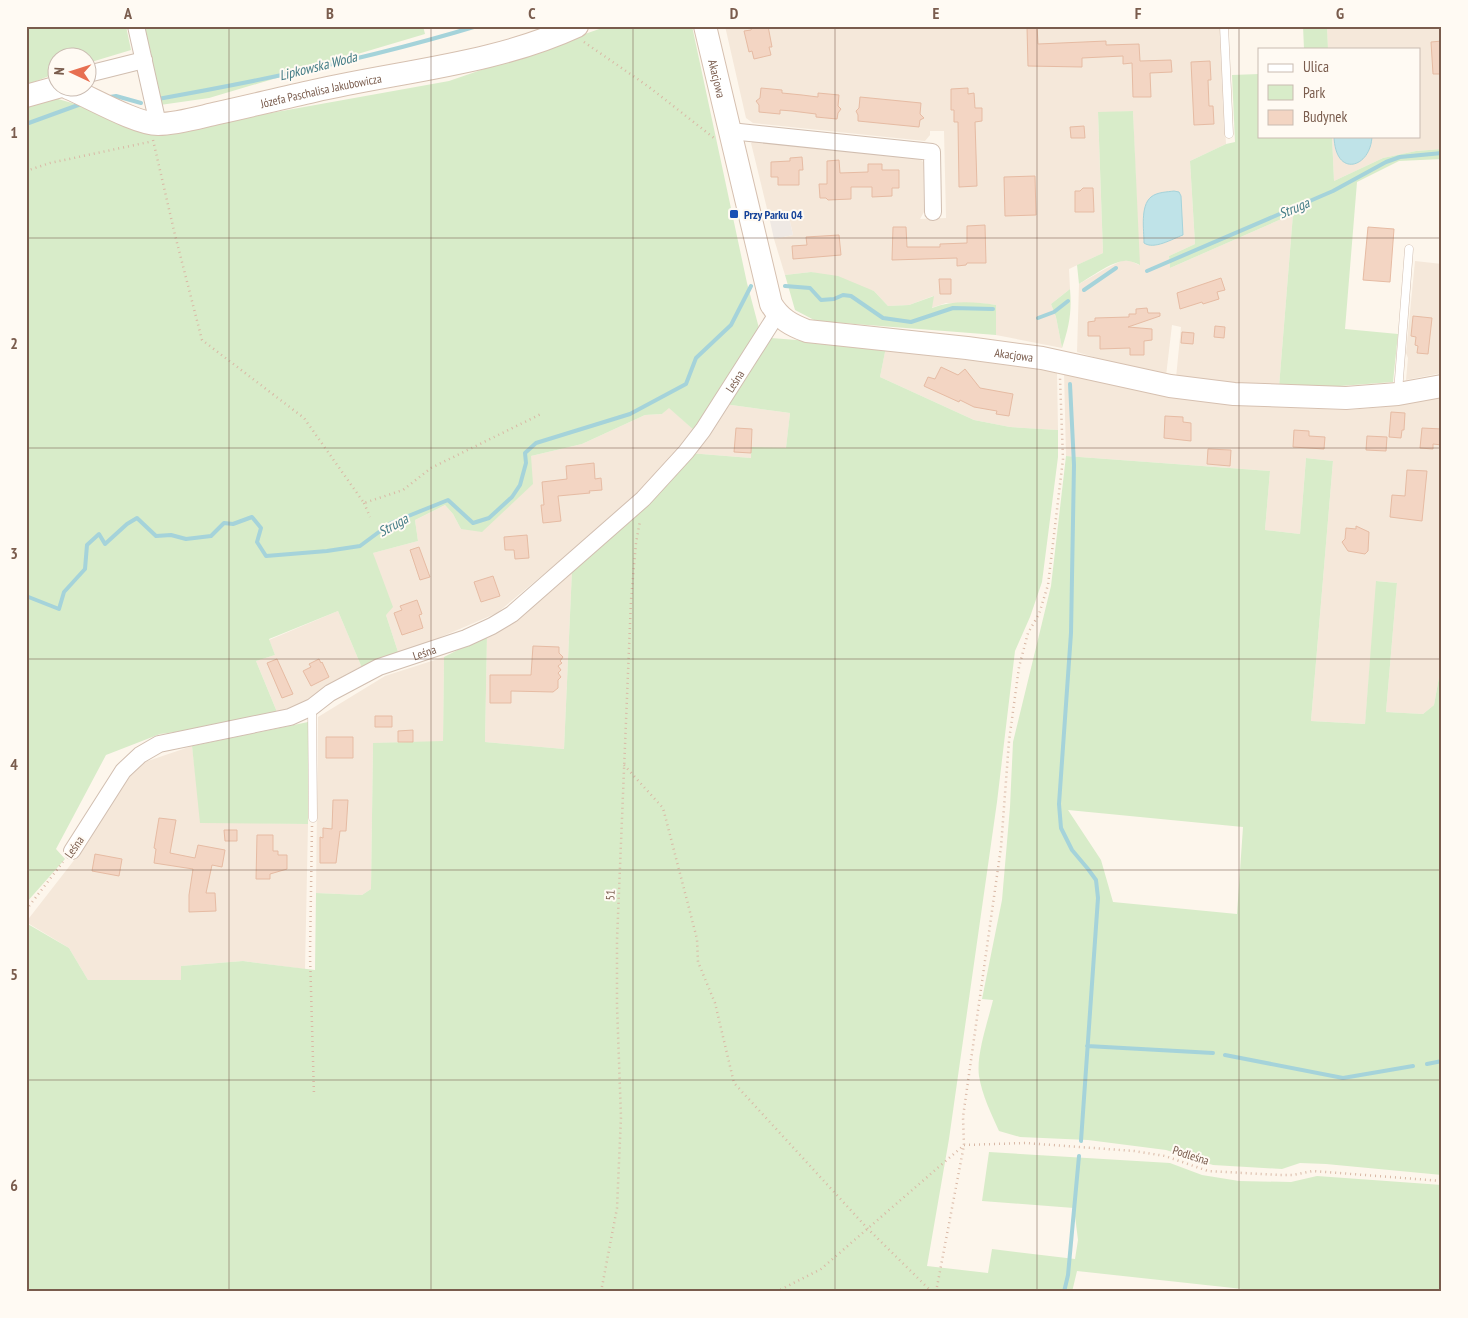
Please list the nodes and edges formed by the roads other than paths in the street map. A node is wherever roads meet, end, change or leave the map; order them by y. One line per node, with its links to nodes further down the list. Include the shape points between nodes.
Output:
1 (136, 26): 5 (street)
2 (705, 26): 12 (street, Akacjowa)
3 (1224, 26): 11 (lane)
4 (573, 28): 10 (street, Józefa Paschalisa Jakubowicza, via 503,52 195,118)
5 (144, 60): 6 (street); 10 (street)
6 (98, 78)
7 (48, 90): 8 (street)
8 (26, 96)
9 (98, 98): 10 (street, Józefa Paschalisa Jakubowicza)
10 (155, 133)
11 (1229, 134)
12 (732, 136): 13 (street, via 932,152); 15 (street, Akacjowa, via 771,304)
13 (933, 212)
14 (1409, 249): 17 (lane)
15 (777, 314): 17 (street, Akacjowa, via 807,331 968,348 1062,362 1203,391 1346,398); 18 (street, Leśna, via 686,452 643,499 512,614 437,649 379,666 330,693)
16 (1442, 386): 17 (street, Akacjowa)
17 (1398, 394)
18 (312, 707): 19 (lane); 20 (street, Leśna, via 290,718 159,744 140,755 123,771)
19 (312, 818)
20 (72, 851)

